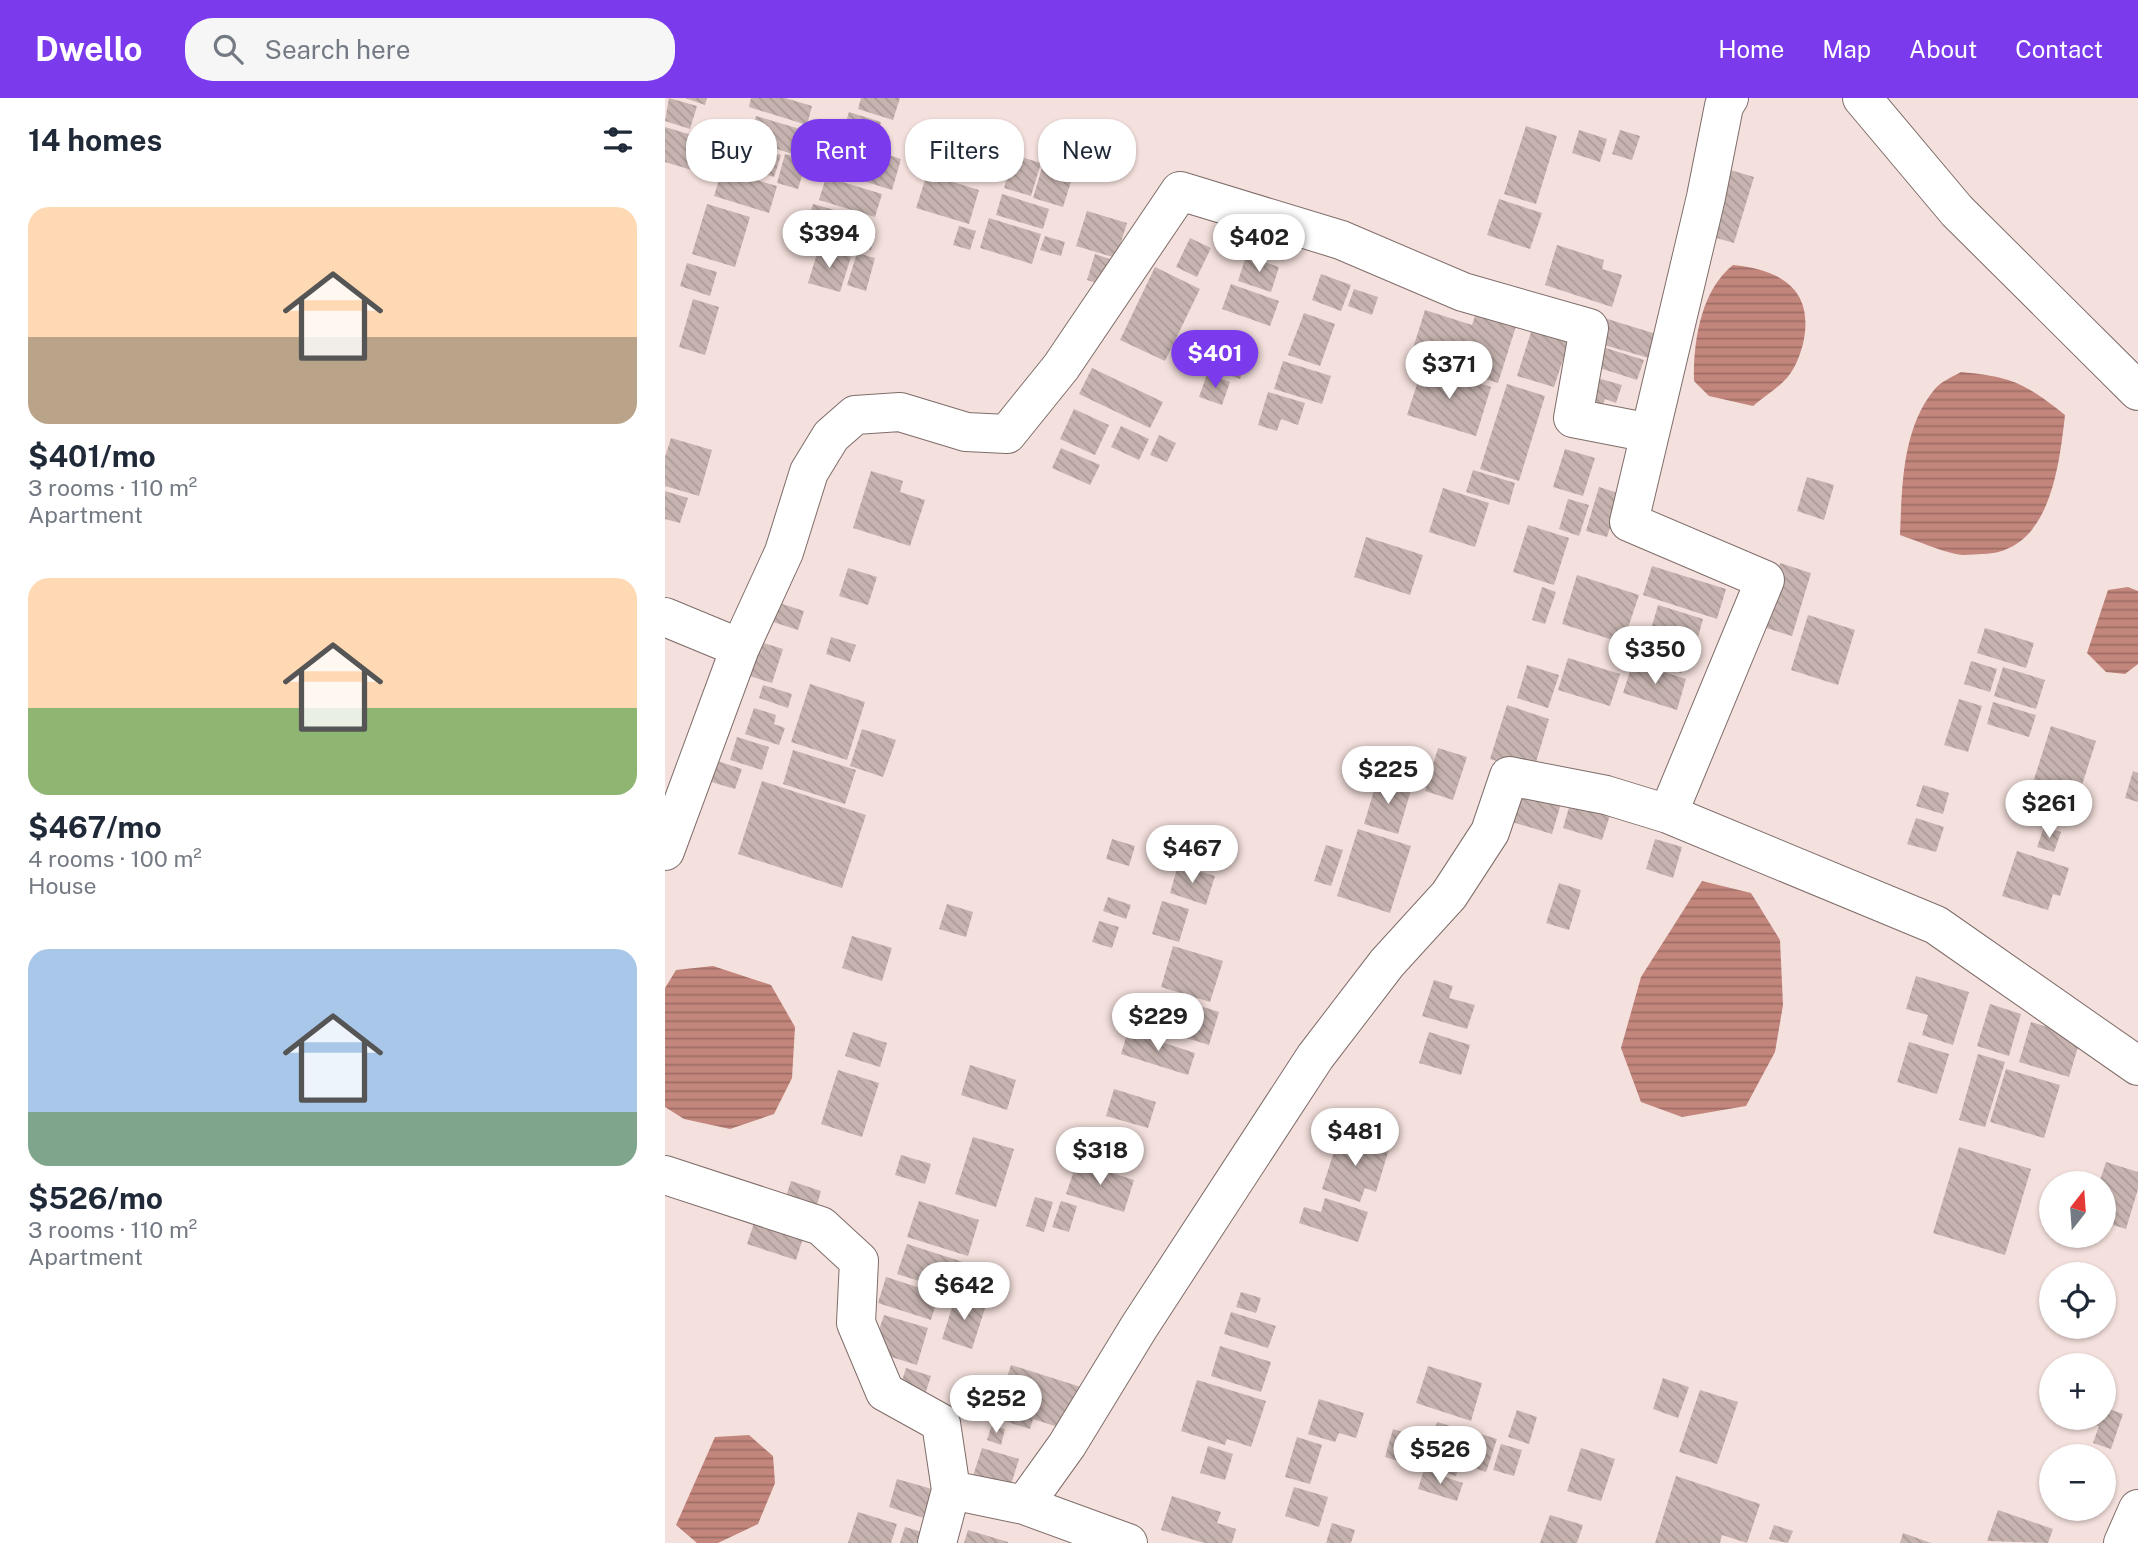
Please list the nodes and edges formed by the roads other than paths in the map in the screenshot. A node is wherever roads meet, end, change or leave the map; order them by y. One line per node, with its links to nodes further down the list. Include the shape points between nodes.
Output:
1 (1729, 98): 4 (street)
2 (1862, 98): 3 (street, via 1957,211)
3 (2138, 391)
4 (1650, 433): 6 (street, via 1573,418 1588,328 1463,292 1341,240 1180,191 1061,367 1007,434 965,432 900,412 855,415 831,436 809,472 784,552); 7 (street, via 1629,522 1765,580)
5 (665, 617): 6 (street)
6 (740, 648): 8 (street)
7 (1668, 814): 9 (street, via 1936,925); 12 (street, via 1606,795 1509,776 1490,832 1449,895 1387,963 1315,1057)
8 (665, 851)
9 (2138, 1066)
10 (665, 1175): 11 (street, via 821,1226 859,1261 856,1323 885,1392 941,1423)
11 (951, 1490): 12 (street); 14 (street)
12 (1024, 1505): 15 (street)
13 (2138, 1509): 16 (street)
14 (937, 1543)
15 (1128, 1543)
16 (2123, 1543)

